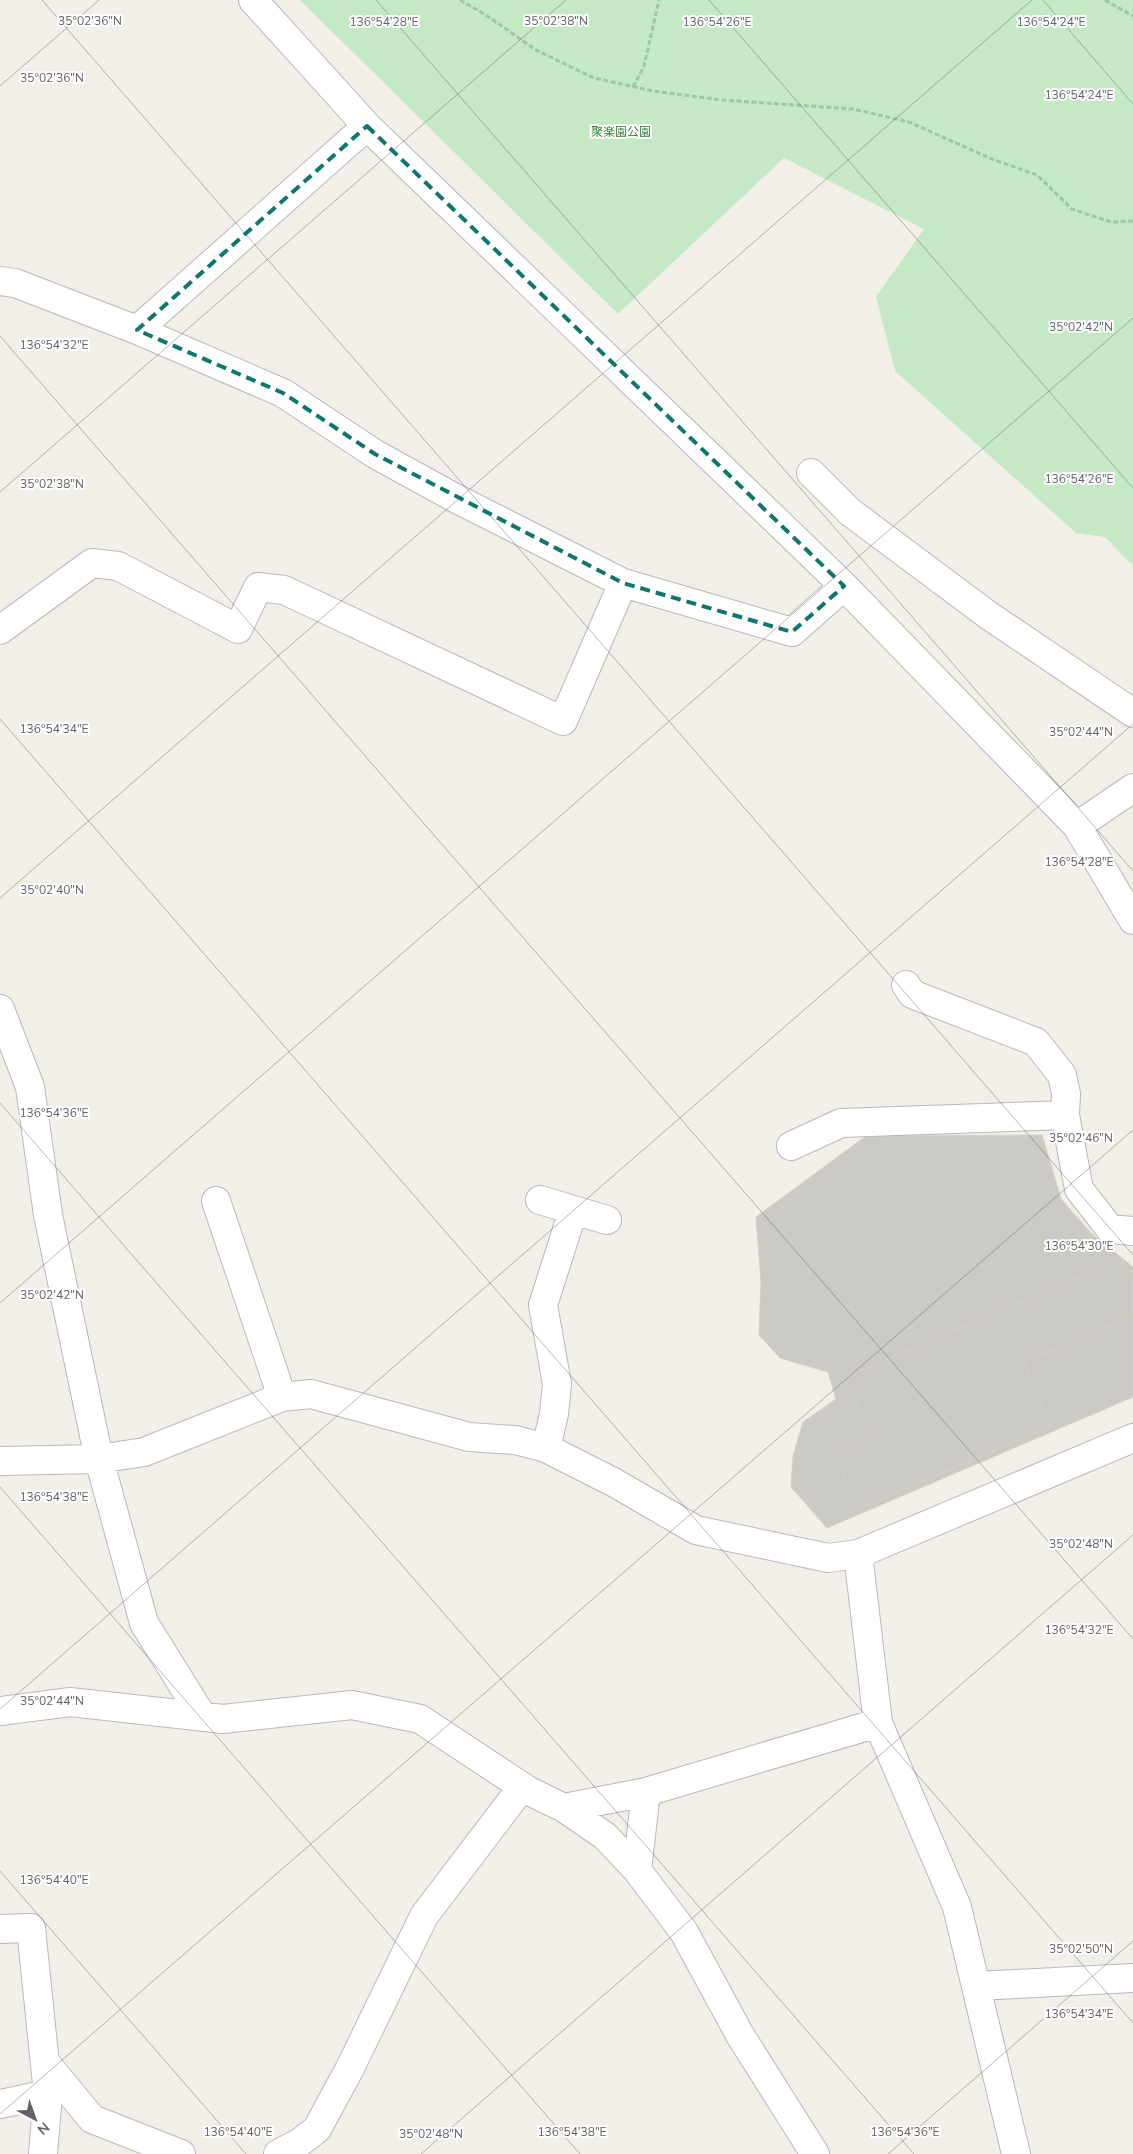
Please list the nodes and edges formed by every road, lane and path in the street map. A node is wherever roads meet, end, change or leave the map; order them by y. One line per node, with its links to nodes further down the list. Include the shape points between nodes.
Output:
1 (253, 0): 7 (street)
2 (460, 0): 6 (path, via 536,50 594,78)
3 (660, 0): 6 (path, via 644,66)
4 (1104, 0): 5 (path)
5 (1133, 16)
6 (633, 87): 8 (path, via 722,100 853,109 910,122 992,159 1037,175 1072,209 1112,222)
7 (367, 126): 10 (street); 13 (street)
8 (1133, 221)
9 (0, 281): 10 (street)
10 (137, 330): 12 (street, via 283,393 376,454)
11 (810, 473): 15 (street, via 850,512 988,615)
12 (623, 583): 13 (street, via 792,632); 14 (street, via 564,721 284,590 258,587 238,629 118,566 92,563)
13 (844, 586): 17 (street)
14 (0, 630)
15 (1133, 713)
16 (1133, 788): 17 (street)
17 (1077, 826): 18 (street)
18 (1133, 920)
19 (906, 985): 21 (street, via 912,994 1036,1042 1062,1075 1066,1094)
20 (0, 1009): 31 (street, via 30,1088 48,1216)
21 (1065, 1115): 22 (street, via 841,1123); 27 (street, via 1079,1189 1110,1229)
22 (791, 1146)
23 (540, 1200): 25 (street)
24 (216, 1201): 28 (street)
25 (573, 1211): 26 (street); 30 (street, via 543,1305 557,1384)
26 (606, 1220)
27 (1133, 1231)
28 (282, 1397): 30 (street, via 310,1394 469,1437 515,1440); 31 (street, via 144,1452)
29 (1133, 1438): 33 (street)
30 (546, 1448): 33 (street, via 696,1530 828,1558)
31 (99, 1459): 32 (street); 35 (street, via 144,1623)
32 (0, 1461)
33 (858, 1554): 36 (street)
34 (0, 1710): 35 (street, via 70,1702)
35 (202, 1716): 37 (street, via 224,1719 352,1705 420,1719)
36 (878, 1723): 38 (street); 43 (street, via 957,1907)
37 (522, 1787): 39 (street); 49 (street, via 424,1916 317,2129)
38 (646, 1792): 39 (street); 40 (street)
39 (564, 1808): 40 (street, via 605,1836)
40 (637, 1870): 50 (street, via 684,1932 740,2035)
41 (0, 1929): 44 (street, via 31,1928)
42 (1133, 1978): 43 (street)
43 (976, 1986): 51 (street)
44 (45, 2062): 45 (street); 48 (street, via 92,2119)
45 (48, 2094): 46 (street); 47 (street)
46 (0, 2104)
47 (43, 2154)
48 (181, 2154)
49 (278, 2154)
50 (815, 2154)
51 (1016, 2154)

